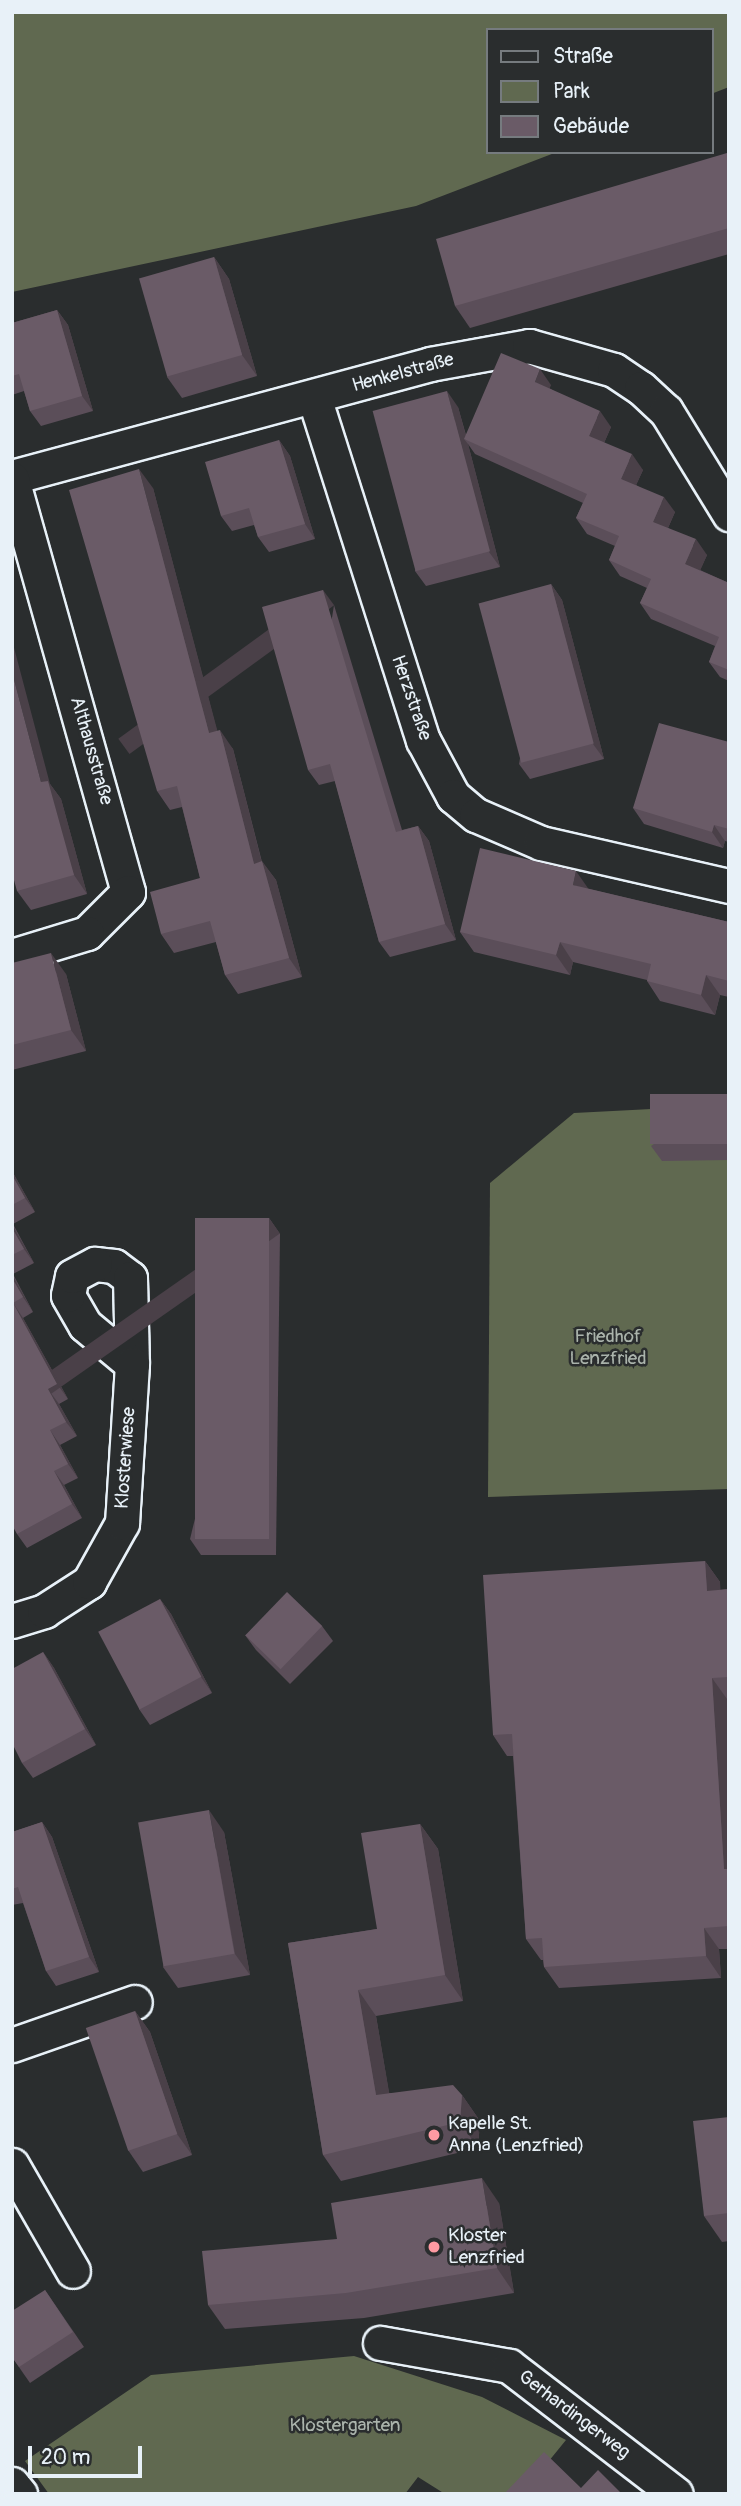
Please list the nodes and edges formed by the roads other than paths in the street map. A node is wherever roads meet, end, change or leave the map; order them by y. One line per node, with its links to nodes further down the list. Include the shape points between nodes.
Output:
1 (314, 397): 2 (street, Henkelstraße); 3 (street, Henkelstraße, via 430,364 529,345 614,370 641,387 666,411); 4 (street, Herzstraße, via 423,740 453,796 476,815 541,843)
2 (12, 478): 5 (street, Althausstraße, via 128,892 87,933)
3 (729, 514)
4 (729, 886)
5 (12, 956)
6 (132, 1364): 7 (street, Klosterwiese, via 122,1523 89,1582 44,1611)
7 (12, 1621)
8 (135, 2002): 9 (street)
9 (12, 2045)
10 (12, 2165): 11 (street)
11 (73, 2272)
12 (380, 2343): 15 (street, Gerhardingerweg, via 509,2366)
13 (12, 2484): 14 (street)
14 (20, 2494)
15 (676, 2494)

